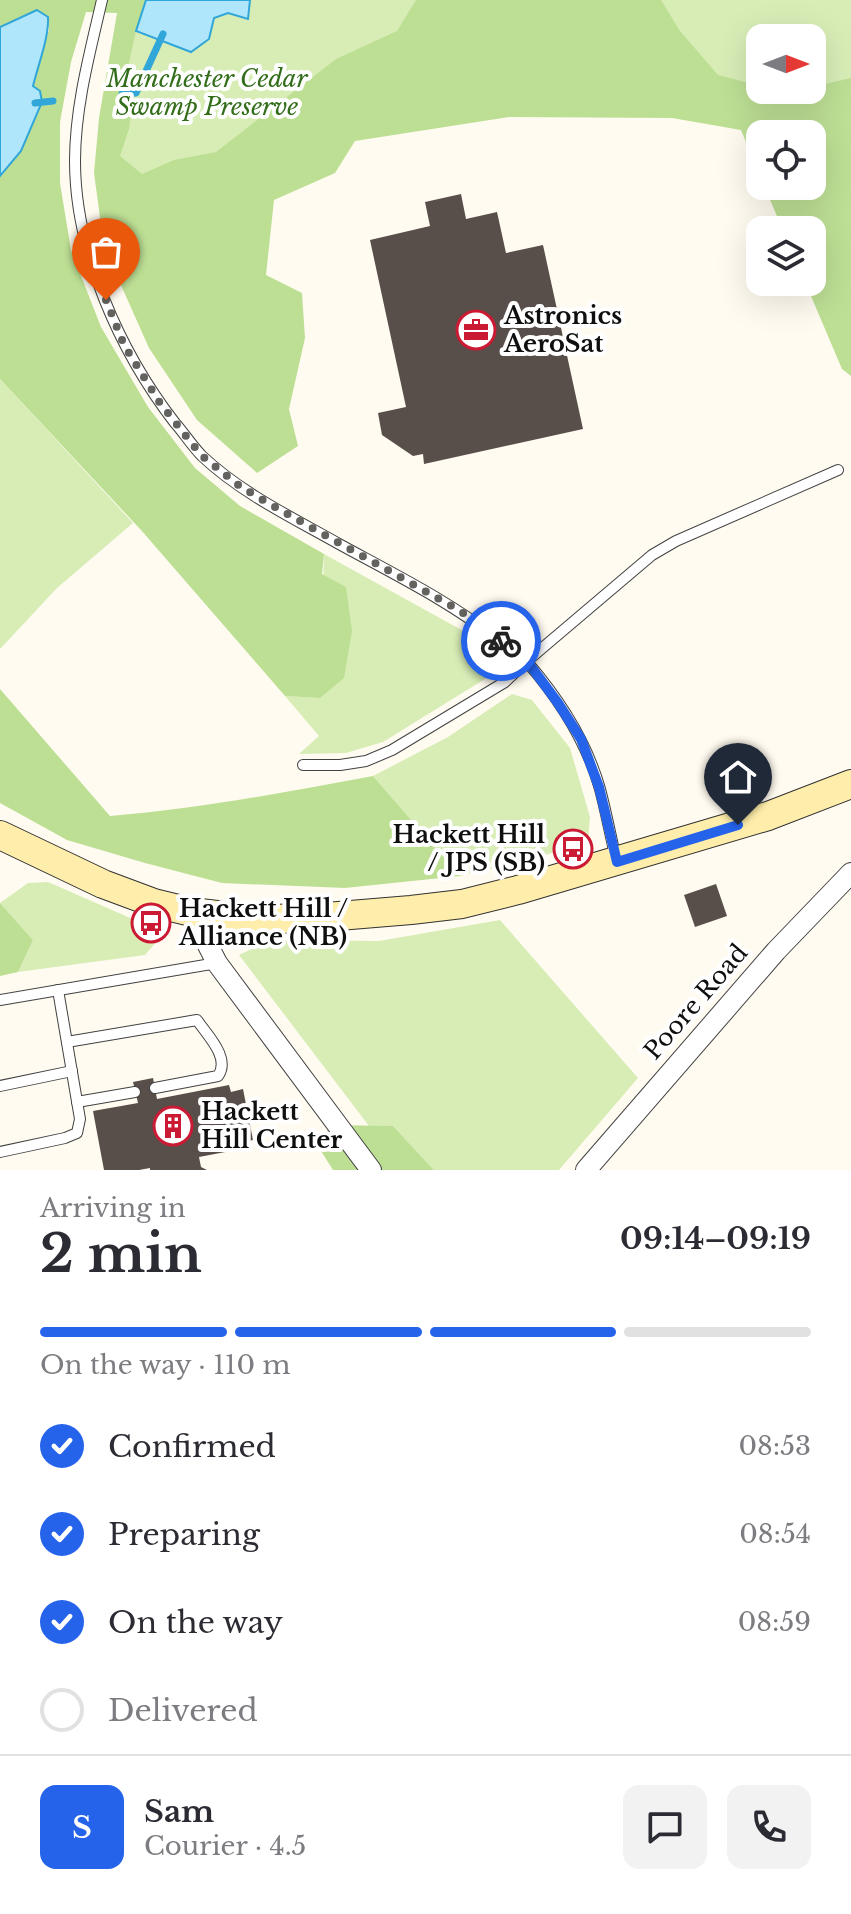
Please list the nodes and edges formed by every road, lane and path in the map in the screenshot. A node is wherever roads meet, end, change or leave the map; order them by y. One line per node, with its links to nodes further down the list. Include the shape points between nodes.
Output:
1 (102, 0): 3 (lane, via 78,122 77,199 84,238 124,345 160,403 201,455 241,487 459,610)
2 (838, 470): 3 (lane, via 652,555)
3 (527, 661): 4 (lane, via 505,682 392,750 366,761); 7 (lane, via 581,739)
4 (303, 765)
5 (851, 784): 7 (street, via 768,816)
6 (0, 835): 9 (street, via 103,884)
7 (617, 862): 9 (street, via 462,904 411,910 302,919)
8 (851, 873): 21 (street, Poore Road, via 776,951)
9 (191, 912): 10 (street)
10 (217, 963): 11 (lane); 20 (street)
11 (58, 990): 12 (lane); 13 (lane)
12 (0, 1000)
13 (67, 1042): 14 (lane); 16 (lane, via 197,1020 223,1058 223,1069 218,1076)
14 (72, 1071): 15 (lane); 18 (lane)
15 (0, 1086)
16 (155, 1088)
17 (135, 1092): 18 (lane)
18 (77, 1102): 19 (lane, via 77,1133)
19 (0, 1152)
20 (371, 1170)
21 (586, 1170)

